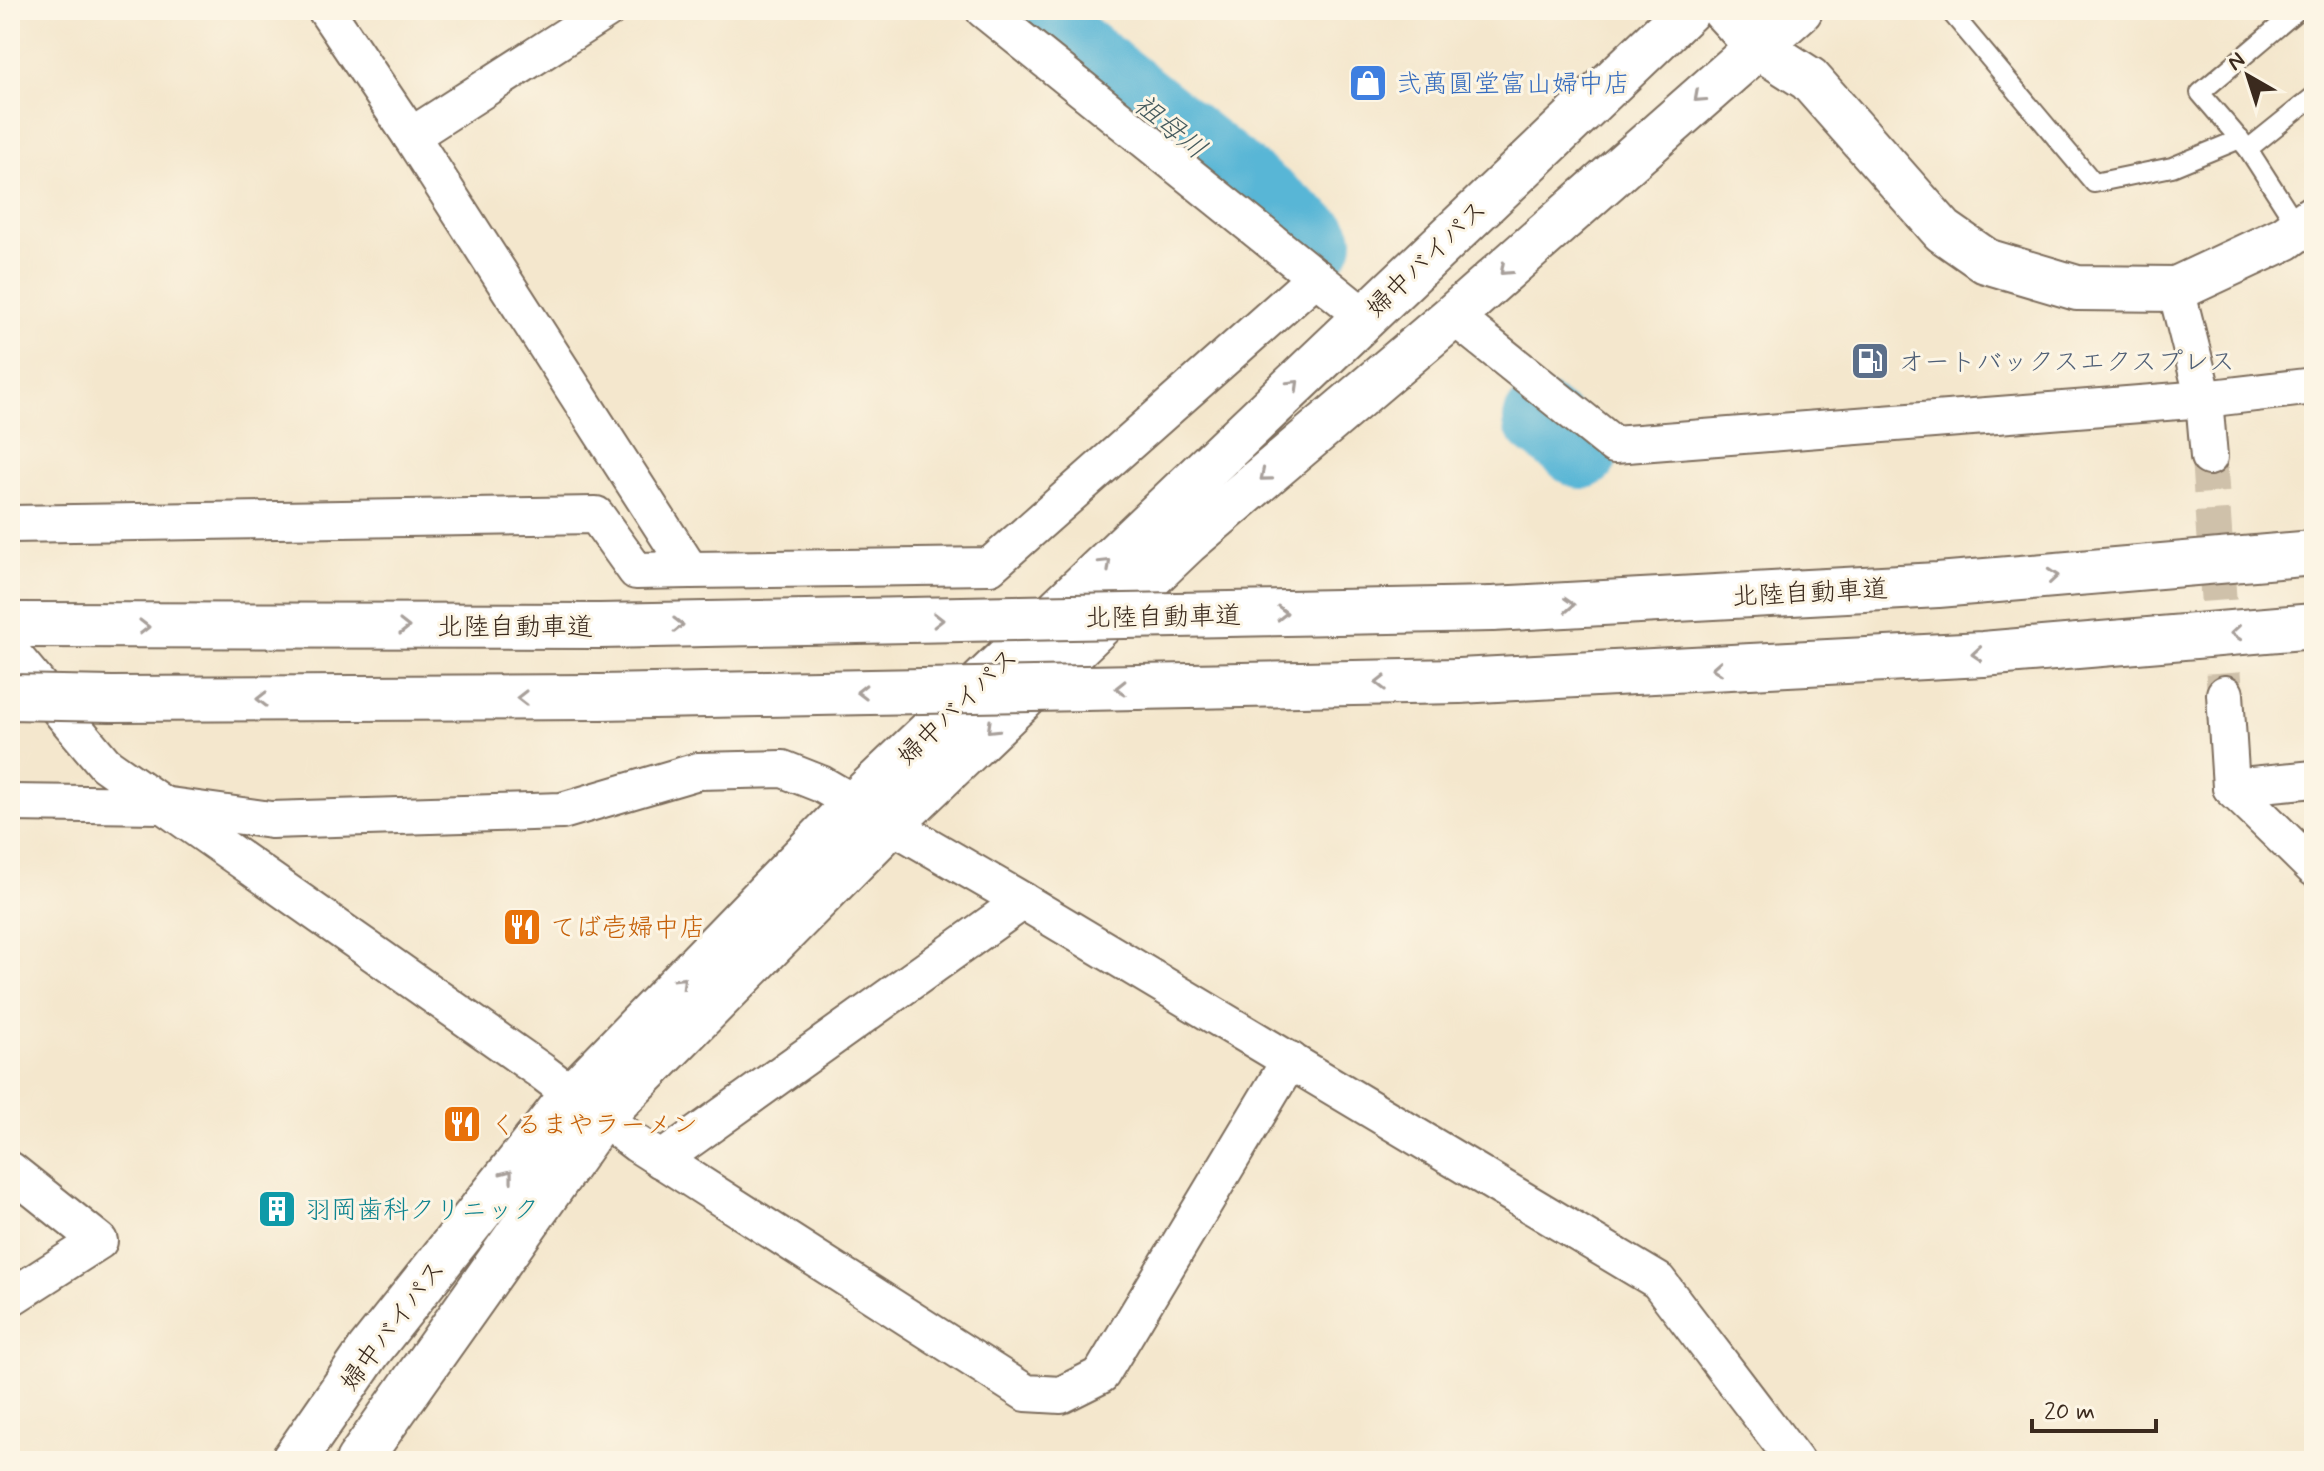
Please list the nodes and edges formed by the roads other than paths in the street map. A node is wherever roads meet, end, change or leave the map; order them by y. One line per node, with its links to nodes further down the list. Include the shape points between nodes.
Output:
1 (326, 10): 12 (street)
2 (607, 10): 12 (street)
3 (984, 10): 15 (street)
4 (1688, 10): 18 (highway, 婦中バイパス)
5 (1724, 10): 9 (highway)
6 (1800, 10): 9 (highway, 婦中バイパス); 10 (highway)
7 (1949, 10): 13 (lane, via 2094,183 2172,167)
8 (2298, 10): 13 (lane, via 2200,93)
9 (1757, 46): 10 (highway); 17 (highway, 婦中バイパス, one-way to 17)
10 (1809, 79): 16 (highway, via 1943,231 1986,261 2077,288)
11 (2314, 96): 13 (lane)
12 (411, 136): 24 (street)
13 (2244, 144): 14 (lane)
14 (2302, 215): 16 (highway, via 2285,238)
15 (1316, 277): 18 (street); 24 (street, via 990,566)
16 (2176, 289): 20 (street)
17 (1453, 316): 20 (street, via 1614,445); 34 (highway, 婦中バイパス, one-way to 34)
18 (1365, 317): 34 (highway, 婦中バイパス, one-way to 18)
19 (2314, 386): 20 (street)
20 (2204, 399): 21 (street)
21 (2209, 457)
22 (10, 524): 24 (street, via 596,515 636,571)
23 (2314, 553): 25 (highway, 北陸自動車道, one-way to 23, bridge, via 600,626 1492,609 1938,585)
24 (690, 570)
25 (10, 625)
26 (2314, 626): 29 (highway, one-way to 29, bridge, via 1983,654 1459,681 600,697)
27 (10, 651): 33 (street, via 105,764)
28 (2225, 694): 31 (street)
29 (10, 697)
30 (2314, 779): 31 (street)
31 (2231, 787): 35 (street)
32 (10, 803): 33 (street)
33 (162, 805): 34 (street, via 271,820 562,811 698,771 783,769); 38 (street)
34 (872, 814): 36 (street); 38 (highway, 婦中バイパス)
35 (2314, 868)
36 (1023, 901): 37 (street); 39 (street)
37 (1290, 1060): 39 (street, via 1101,1375 1061,1395 1026,1393); 44 (street, via 1658,1281)
38 (587, 1106): 39 (street); 42 (highway, 婦中バイパス, one-way to 38, via 369,1351); 43 (highway, 婦中バイパス)
39 (661, 1160)
40 (10, 1170): 41 (street, via 99,1241)
41 (10, 1298)
42 (293, 1461)
43 (358, 1461)
44 (1795, 1461)

